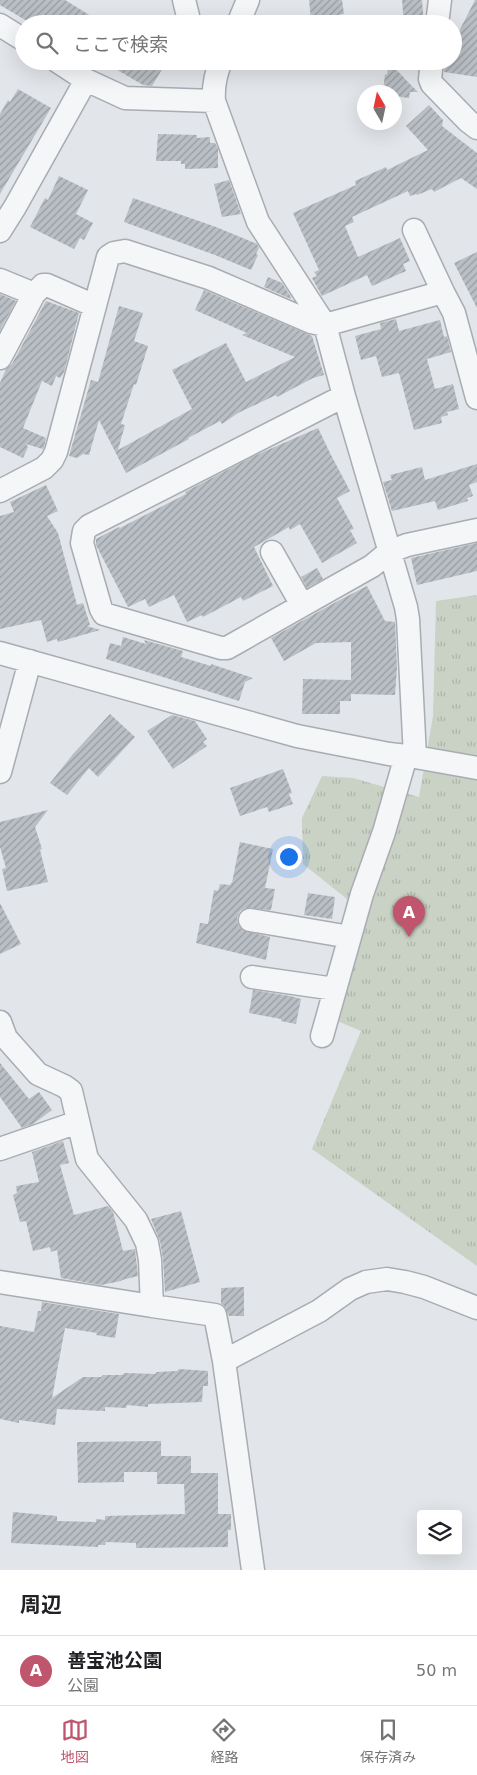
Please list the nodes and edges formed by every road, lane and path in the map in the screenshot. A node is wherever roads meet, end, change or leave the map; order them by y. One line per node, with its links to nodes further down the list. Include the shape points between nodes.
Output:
1 (164, 0): 2 (street)
2 (173, 0)
3 (184, 0): 6 (street)
4 (248, 0): 7 (street)
5 (440, 0): 8 (street)
6 (188, 15)
7 (242, 15)
8 (438, 15)
9 (0, 25): 10 (street)
10 (15, 34)
11 (71, 70): 14 (street)
12 (207, 70): 15 (street, via 210,78)
13 (431, 70): 16 (street, via 432,84)
14 (86, 80): 15 (street, via 125,98); 18 (street)
15 (217, 81): 23 (street, via 258,222)
16 (477, 128)
17 (414, 230): 20 (street)
18 (0, 231)
19 (0, 280): 21 (street)
20 (443, 292): 23 (street); 26 (street, via 454,313)
21 (34, 294): 22 (street, via 47,285); 24 (street)
22 (95, 306): 23 (street, via 108,257 125,251 209,278); 27 (street, via 52,460 44,468)
23 (325, 325): 25 (street)
24 (0, 358)
25 (344, 396): 30 (street); 31 (street, via 89,526 82,538 101,609 109,616 221,648 231,646)
26 (477, 398)
27 (0, 489)
28 (477, 530): 30 (street, via 406,545)
29 (272, 552): 31 (street)
30 (389, 552): 31 (street, via 372,566); 34 (street, via 408,619)
31 (302, 606)
32 (0, 653): 33 (street)
33 (30, 661): 34 (street, via 298,736); 36 (street)
34 (411, 756): 35 (street); 38 (street)
35 (477, 768)
36 (0, 772)
37 (250, 920): 38 (street)
38 (350, 937): 40 (street)
39 (252, 977): 40 (street)
40 (335, 989): 42 (street)
41 (0, 1022): 43 (street, via 6,1038 38,1074 71,1091)
42 (322, 1036)
43 (78, 1122): 44 (street); 46 (street, via 87,1159 141,1228 150,1260)
44 (0, 1148)
45 (0, 1282): 46 (street)
46 (152, 1306): 48 (street, via 215,1315)
47 (477, 1308): 48 (street, via 424,1287 387,1279 374,1280 350,1289 319,1311)
48 (224, 1361): 49 (street)
49 (253, 1570)

